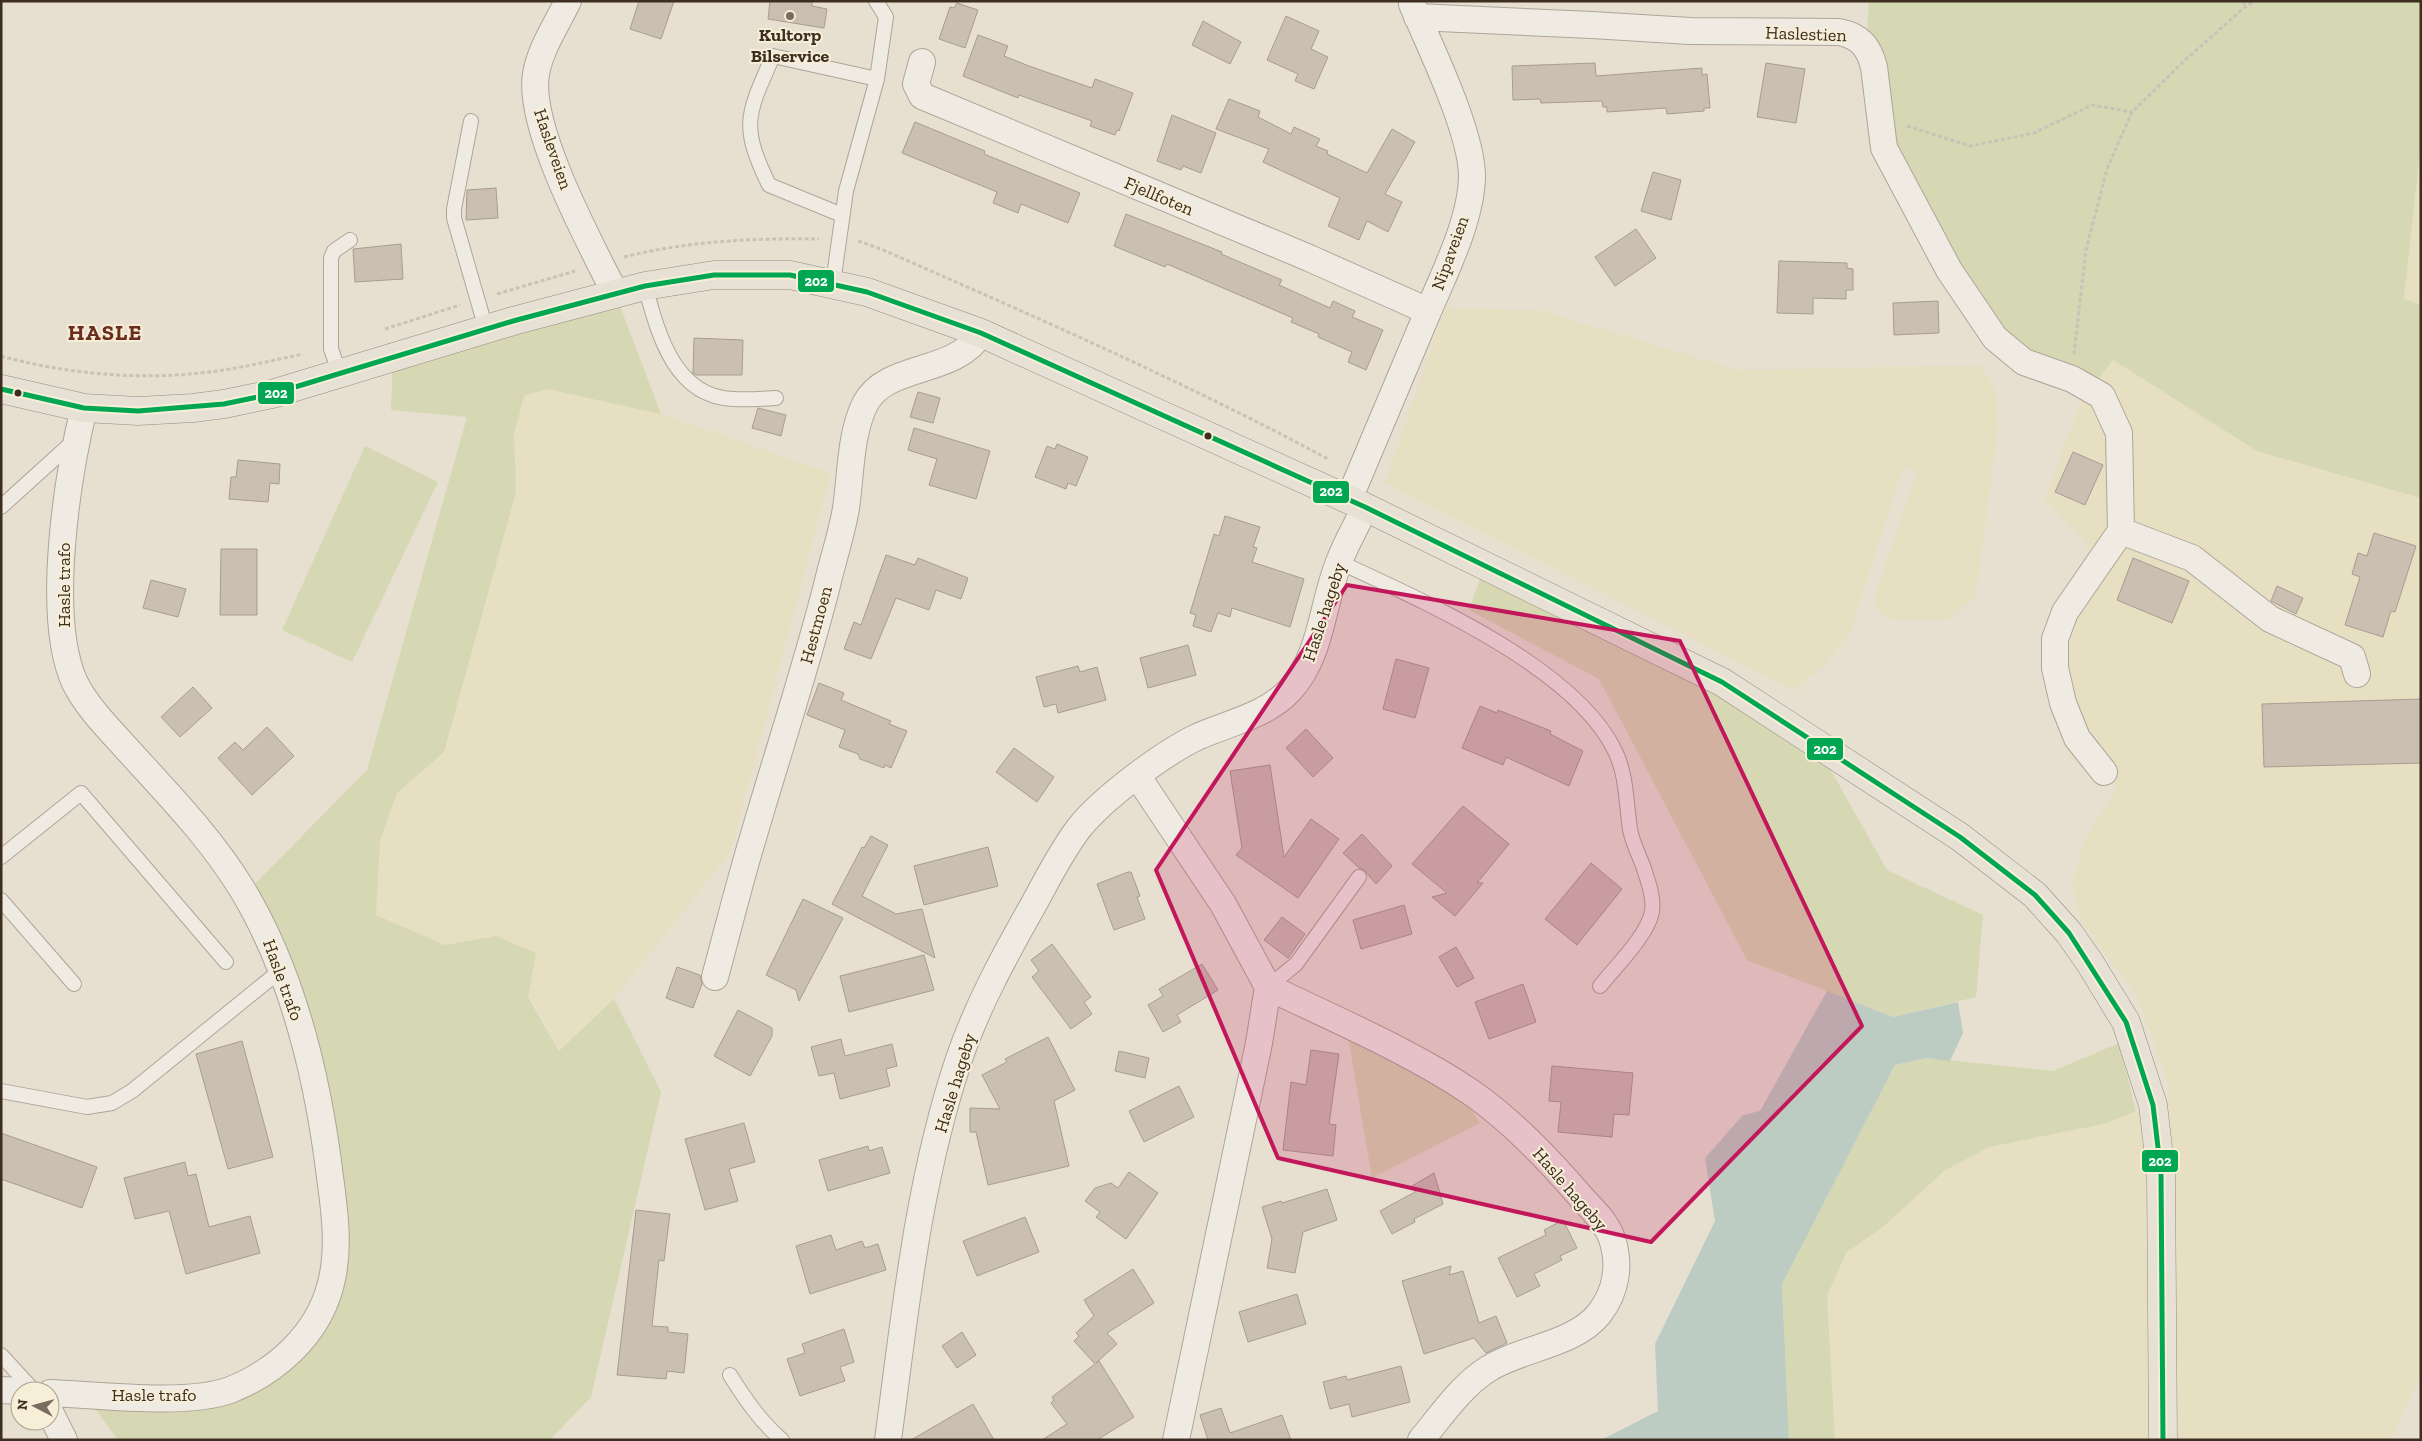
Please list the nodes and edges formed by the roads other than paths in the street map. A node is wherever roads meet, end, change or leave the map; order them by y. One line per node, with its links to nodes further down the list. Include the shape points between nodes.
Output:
1 (568, 1): 11 (street, Hasleveien, via 539,62 537,108 565,186)
2 (876, 1): 5 (lane, via 886,17)
3 (1414, 9): 12 (street, Nipaveien, via 1456,111 1472,174 1467,207 1450,260); 22 (street, Haslestien, via 1690,31 1819,31 1847,34 1861,40 1871,55 1884,148 1890,162 1949,270 1995,338 2024,362 2072,379 2102,396 2119,433)
4 (922, 62): 12 (street, Fjellfoten, via 916,84 922,96)
5 (877, 79): 7 (lane); 7 (lane, via 773,56 754,98 748,127 754,154 769,185)
6 (471, 121): 13 (lane, via 454,218)
7 (842, 215): 9 (lane)
8 (350, 240): 15 (lane, via 334,251 331,258)
9 (833, 282): 10 (main road, via 790,275 746,273); 14 (main road, via 909,305)
10 (645, 286): 11 (main road); 17 (lane, via 656,325 682,377 693,386 732,400)
11 (615, 293): 13 (main road)
12 (1428, 311): 20 (street, Nipaveien)
13 (486, 329): 15 (main road)
14 (981, 333): 20 (main road); 32 (street, Hestmoen, via 963,353 888,383 876,390 865,404 857,428 846,510 820,612)
15 (336, 361): 18 (main road, via 272,394 201,407 138,411)
16 (1, 389): 18 (main road)
17 (776, 398)
18 (84, 408): 19 (street, Hasle trafo)
19 (76, 439): 21 (lane); 31 (street, Hasle trafo, via 62,549 60,612 66,655 76,684 98,717 204,838 241,886 263,926)
20 (1358, 503): 23 (street, Hasle hageby); 45 (main road, via 1722,682 1960,837 2036,895 2069,933 2126,1022 2153,1105 2162,1173)
21 (1, 507)
22 (2121, 531): 24 (street, via 2192,558 2270,619 2352,657); 25 (street, via 2065,612 2056,639 2055,668 2063,702 2078,738)
23 (1339, 562): 26 (street, Hasle hageby, via 1313,650 1305,671 1292,689 1263,711 1196,738 1160,758); 35 (lane, via 1496,641 1562,687 1606,734 1624,776 1630,831 1652,895 1652,910 1648,925)
24 (2357, 674)
25 (2104, 772)
26 (1138, 777): 34 (street, via 1223,904); 42 (street, Hasle hageby, via 1099,807 1064,851 1007,951 960,1055 940,1125 916,1242)
27 (1, 857): 30 (lane, via 81,793)
28 (1359, 877): 34 (lane, via 1296,964)
29 (1, 900): 33 (lane)
30 (226, 962)
31 (280, 970): 36 (lane, via 132,1091 112,1103 87,1107); 40 (street, Hasle trafo, via 306,1046 323,1119 332,1192 336,1247 330,1287 318,1318 283,1361 229,1390 191,1398)
32 (715, 977)
33 (74, 984)
34 (1268, 986): 43 (street); 44 (street, Hasle hageby, via 1418,1062 1472,1094 1548,1159 1610,1234 1616,1259 1616,1280 1599,1313 1589,1324 1567,1337 1538,1346 1488,1369 1464,1390)
35 (1600, 986)
36 (1, 1091)
37 (1, 1355): 39 (lane)
38 (730, 1374): 41 (lane, via 748,1404)
39 (25, 1381)
40 (60, 1393)
41 (782, 1440)
42 (888, 1440)
43 (1176, 1440)
44 (1421, 1440)
45 (2163, 1440)

